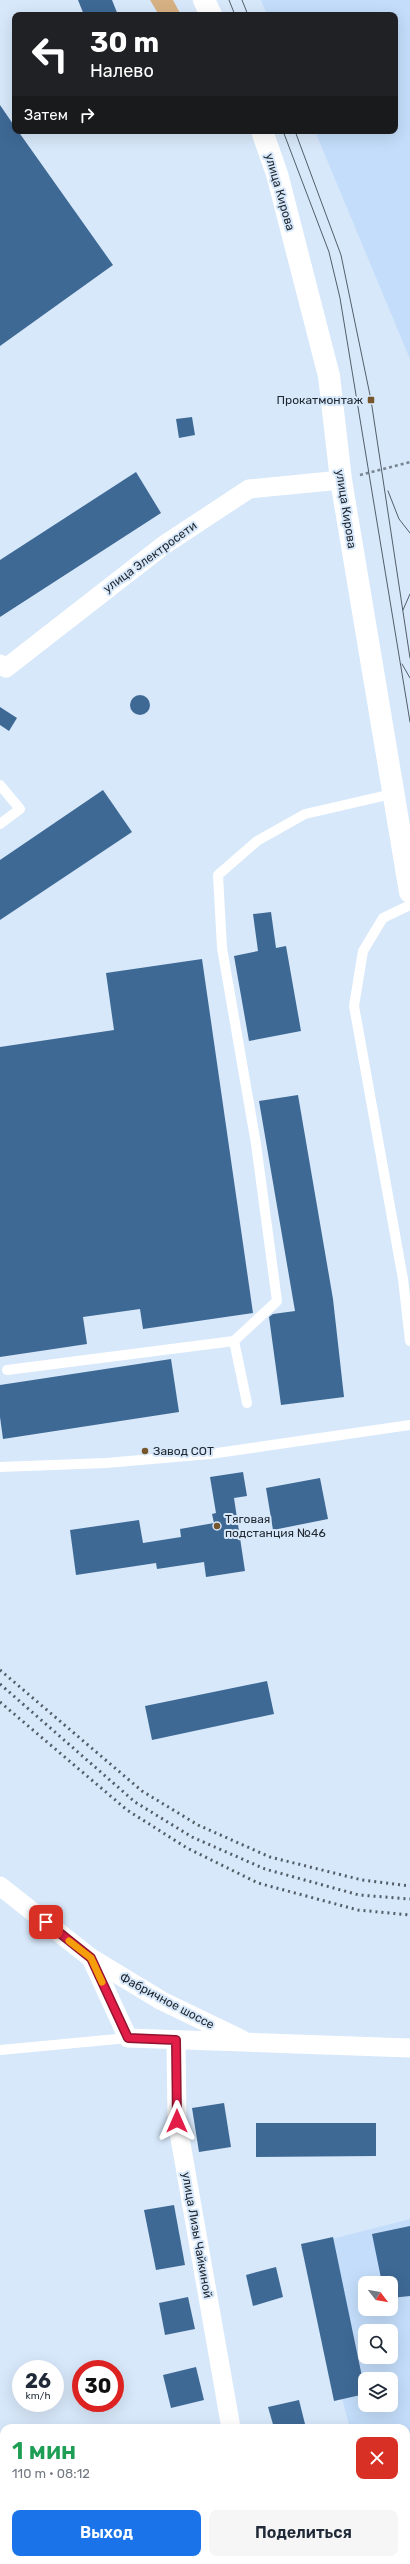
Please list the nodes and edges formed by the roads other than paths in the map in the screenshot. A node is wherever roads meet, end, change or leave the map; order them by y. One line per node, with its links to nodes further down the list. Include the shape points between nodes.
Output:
1 (204, 0): 2 (main road)
2 (210, 12)
3 (263, 134): 4 (main road, улица Кирова, via 277,174 329,376)
4 (341, 480): 5 (street, улица Электросети, via 249,489 164,545); 7 (main road, улица Кирова)
5 (2, 670)
6 (0, 785): 8 (lane, via 20,809)
7 (392, 794): 9 (main road, улица Кирова); 11 (lane, via 305,814 257,841 218,875 222,948 256,1144 277,1301)
8 (0, 824)
9 (410, 892)
10 (410, 905): 12 (lane, via 383,918 363,951 354,1006 403,1279)
11 (234, 1341): 13 (lane); 14 (lane)
12 (410, 1341)
13 (7, 1370)
14 (247, 1403)
15 (410, 1425): 16 (lane, via 210,1454 106,1464)
16 (0, 1467)
17 (0, 1886): 18 (street, Фабричное шоссе)
18 (91, 1958): 19 (street, Фабричное шоссе); 21 (street, Фабричное шоссе, via 162,2001)
19 (128, 2038): 20 (street); 23 (lane)
20 (176, 2040): 21 (street); 24 (street, улица Лизы Чайкиной, via 177,2121)
21 (245, 2040): 22 (street)
22 (410, 2048)
23 (0, 2050)
24 (230, 2424)

